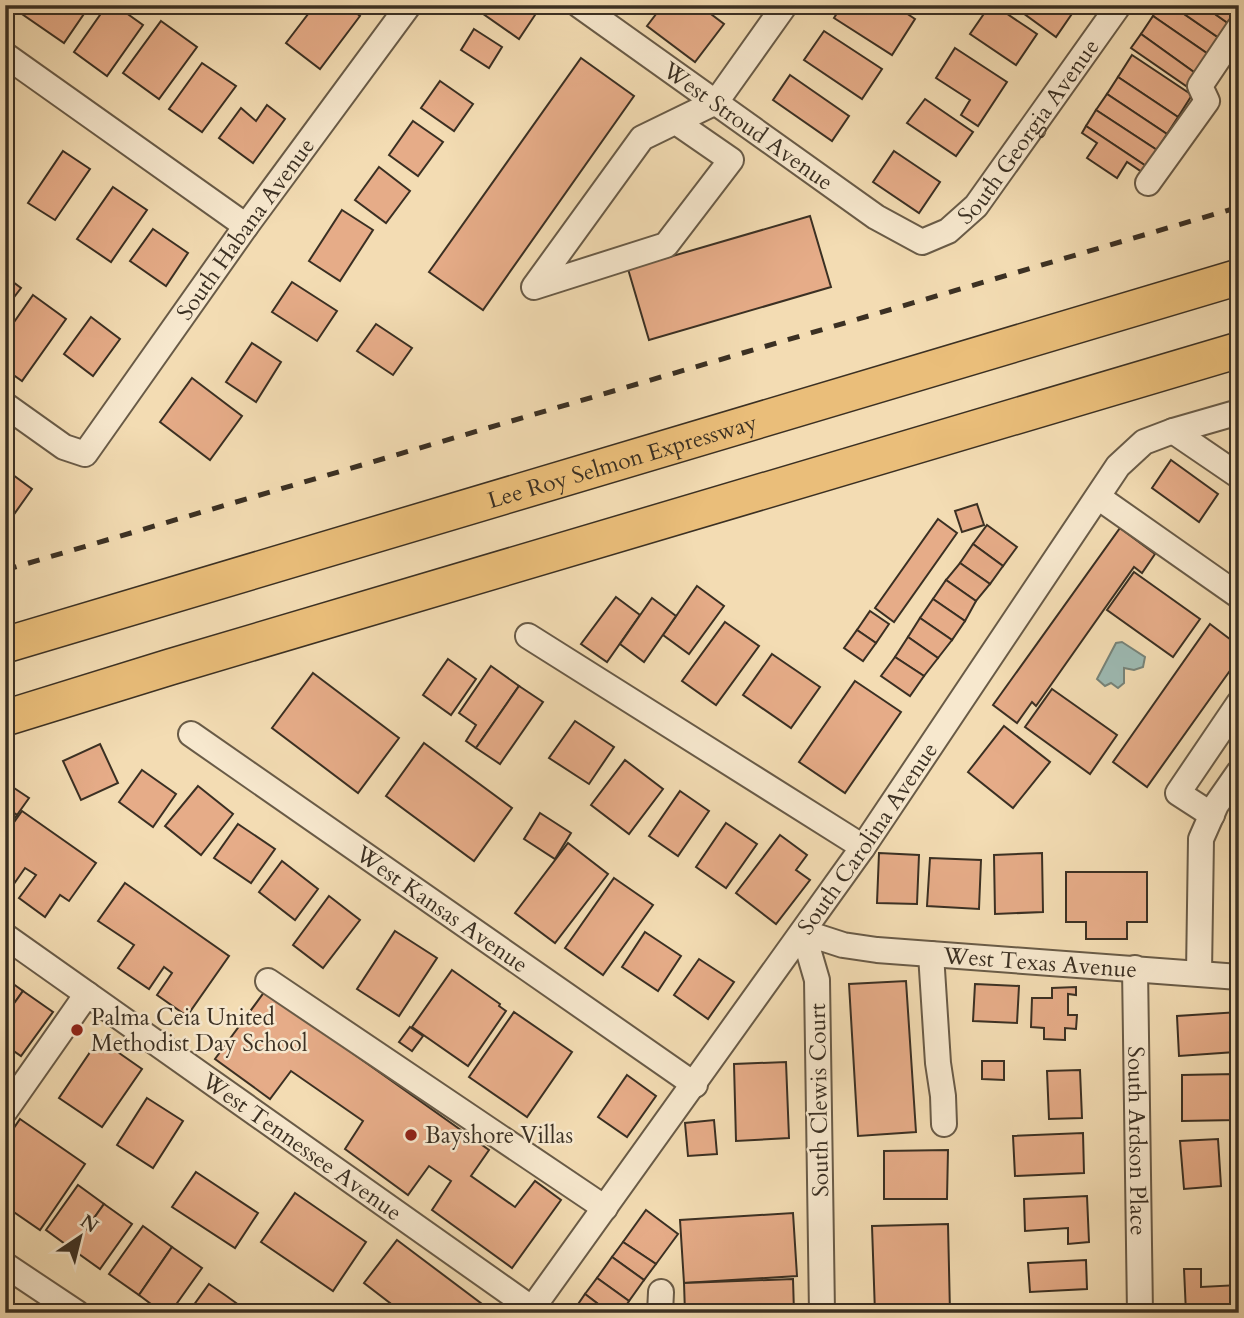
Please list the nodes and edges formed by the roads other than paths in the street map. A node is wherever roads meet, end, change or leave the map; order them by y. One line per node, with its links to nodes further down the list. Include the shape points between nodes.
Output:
1 (409, 5): 10 (street, South Habana Avenue)
2 (579, 5): 7 (street, West Stroud Avenue)
3 (785, 5): 7 (street)
4 (1119, 5): 11 (street, South Georgia Avenue, via 976,206 948,231)
5 (1239, 28): 9 (street, via 1200,86 1207,101)
6 (5, 55): 10 (street)
7 (716, 102): 8 (street); 11 (street, West Stroud Avenue, via 876,218)
8 (676, 122): 8 (street, via 642,138 534,287 666,245 731,160)
9 (1148, 183)
10 (246, 226): 14 (street, South Habana Avenue, via 85,454 64,447)
11 (922, 242)
12 (1239, 277): 21 (highway, Lee Roy Selmon Expressway)
13 (1239, 351): 23 (highway)
14 (5, 405)
15 (1239, 412): 16 (street, South Carolina Avenue)
16 (1173, 431): 17 (street); 18 (street, South Carolina Avenue, via 1144,442 1118,466)
17 (1239, 476)
18 (1098, 497): 19 (street); 27 (street, South Carolina Avenue)
19 (1239, 596)
20 (528, 636): 27 (street)
21 (5, 645)
22 (1239, 704): 26 (street, via 1178,793)
23 (5, 718)
24 (191, 734): 36 (street, West Kansas Avenue)
25 (1239, 772): 26 (street)
26 (1212, 815): 32 (street, via 1201,839)
27 (863, 847): 28 (street, South Carolina Avenue)
28 (803, 932): 30 (street, West Texas Avenue, via 843,945); 36 (street, South Carolina Avenue); 43 (street, South Clewis Court, via 817,980)
29 (5, 936): 35 (street, West Tennessee Avenue)
30 (931, 954): 31 (street, West Texas Avenue); 38 (street)
31 (1135, 968): 32 (street, West Texas Avenue); 44 (street, South Ardson Place)
32 (1199, 973): 33 (street, West Texas Avenue)
33 (1239, 977)
34 (268, 981): 39 (street)
35 (88, 994): 37 (street); 41 (street, West Tennessee Avenue)
36 (695, 1085): 39 (street, South Carolina Avenue)
37 (5, 1111)
38 (944, 1124)
39 (605, 1208): 41 (street, South Carolina Avenue)
40 (5, 1265): 42 (street)
41 (530, 1310)
42 (77, 1313)
43 (822, 1313)
44 (1140, 1313)

